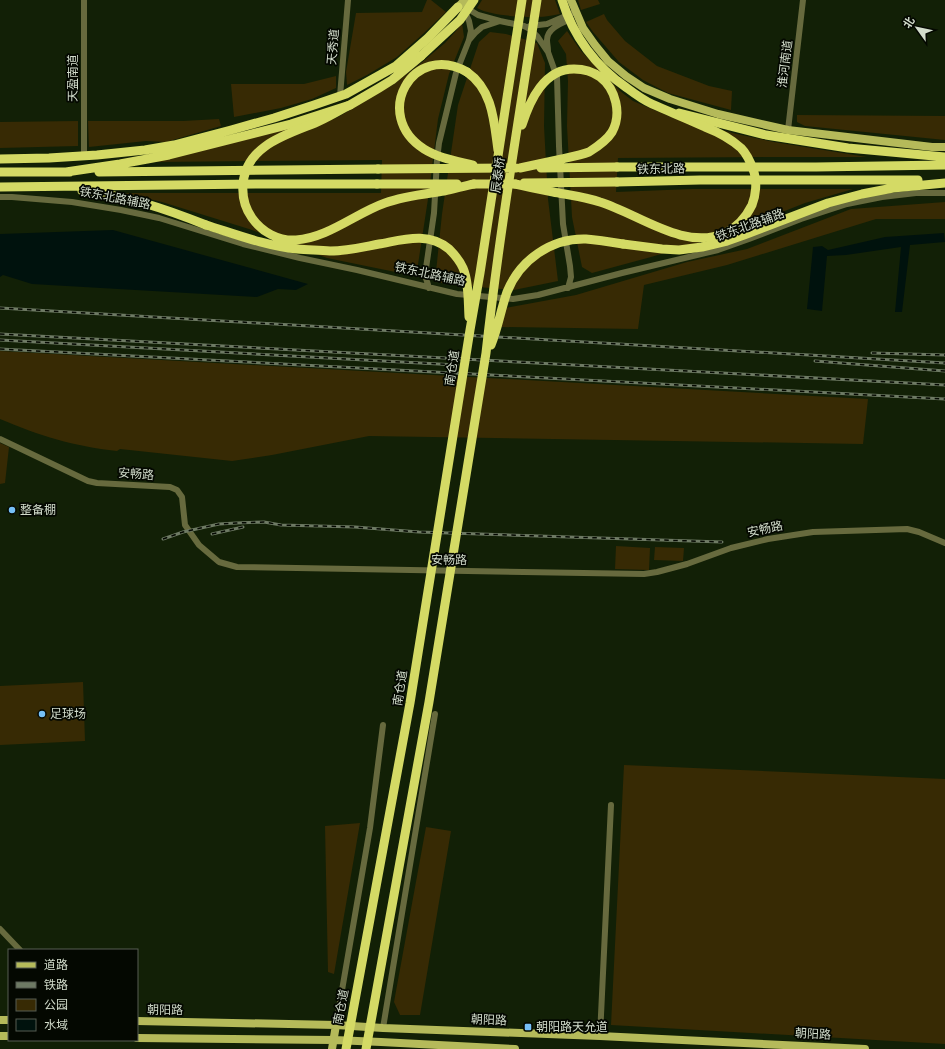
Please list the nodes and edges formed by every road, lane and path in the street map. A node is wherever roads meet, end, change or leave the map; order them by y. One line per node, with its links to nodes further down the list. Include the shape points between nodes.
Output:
1 (84, 0): 21 (street, 天盈南道)
2 (348, 0): 15 (street, 天秀道)
3 (474, 0): 16 (highway, bridge, via 460,20 421,56 392,80)
4 (522, 0): 20 (highway, 辰泰桥, bridge)
5 (537, 0): 24 (highway, 辰泰桥, bridge)
6 (562, 0): 17 (highway, bridge, via 573,28 594,59 615,80 640,98)
7 (571, 0): 10 (main road)
8 (804, 0): 18 (street, 淮河南道)
9 (461, 4): 11 (street, via 478,15); 13 (street, via 471,28); 15 (highway, via 396,66)
10 (576, 14): 12 (street, via 547,24); 14 (street, via 551,31 547,40); 18 (main road, via 589,37 608,61 644,88 718,114)
11 (500, 21): 12 (street); 13 (street, via 482,27)
12 (524, 26): 14 (street, via 534,33)
13 (469, 40): 37 (street, via 456,73 439,143 434,213 425,276)
14 (548, 52): 38 (street, via 557,77 563,224 571,277)
15 (340, 96): 21 (highway, via 274,118 174,145)
16 (350, 105): 29 (highway, bridge, via 291,124 169,155); 31 (highway, bridge, via 331,116 274,140 258,152 248,165 244,173 242,190 247,210 255,223 269,234 285,240 303,239 318,235 393,200)
17 (672, 112): 22 (highway, bridge, via 766,135 848,148); 32 (highway, bridge, via 718,132 740,147 751,162 755,182 752,202 740,222 723,234 686,237 603,202)
18 (788, 130): 19 (main road)
19 (945, 147)
20 (498, 152): 26 (highway, bridge, via 490,102 470,74 445,64 422,69 412,77 402,93 399,112 410,137 424,149 435,154); 39 (highway, 辰泰桥, bridge)
21 (84, 156): 23 (highway)
22 (945, 157)
23 (0, 159)
24 (512, 159): 27 (highway, bridge, via 526,112 536,91 556,72 582,69 592,72 604,81 613,95 617,113 612,131 605,140 589,152); 40 (highway, 辰泰桥, bridge)
25 (945, 164): 27 (highway, 铁东北路, bridge)
26 (484, 168): 27 (highway, 铁东北路, bridge); 29 (highway, 铁东北路, bridge)
27 (520, 168)
28 (0, 172): 29 (highway)
29 (66, 172)
30 (945, 182): 32 (highway, 铁东北路, bridge, via 700,180); 40 (highway, bridge, via 862,194 828,203 726,241 695,248 678,250 586,239 567,240 537,254 520,270 513,280)
31 (474, 184): 32 (highway, 铁东北路, bridge); 34 (highway, 铁东北路, bridge)
32 (515, 184)
33 (0, 187): 34 (highway)
34 (39, 187): 39 (highway, bridge, via 114,196 171,211 245,237 296,249 346,250 417,238 437,242 453,253 463,268 468,292)
35 (945, 193): 38 (street, 铁东北路辅路, via 916,193 862,200 718,250)
36 (0, 197): 37 (street, 铁东北路辅路, via 96,205 159,218 243,244)
37 (429, 288): 38 (street, 铁东北路辅路, via 456,294 513,298)
38 (568, 288)
39 (470, 330): 57 (highway, 南仓道, bridge, via 410,702)
40 (486, 353): 58 (highway, bridge, via 429,702)
41 (0, 439): 42 (street, 安畅路, via 88,481 170,487 177,490 182,497 185,525 199,545 219,562 238,567 644,574 687,564 731,548 813,532 908,529)
42 (945, 543)
43 (435, 714): 50 (street)
44 (383, 725): 49 (street, via 370,828)
45 (611, 805): 51 (street)
46 (0, 929): 47 (street)
47 (19, 949)
48 (138, 1021): 49 (main road, 朝阳路)
49 (336, 1025): 50 (main road, 朝阳路); 53 (main road)
50 (383, 1028): 51 (main road, 朝阳路); 54 (main road)
51 (600, 1036): 61 (main road, 朝阳路)
52 (138, 1038): 53 (main road)
53 (334, 1040): 54 (main road); 56 (main road)
54 (380, 1045): 55 (main road)
55 (458, 1046): 59 (main road); 60 (main road)
56 (332, 1049)
57 (346, 1049)
58 (366, 1049)
59 (387, 1049)
60 (516, 1049)
61 (865, 1049)

